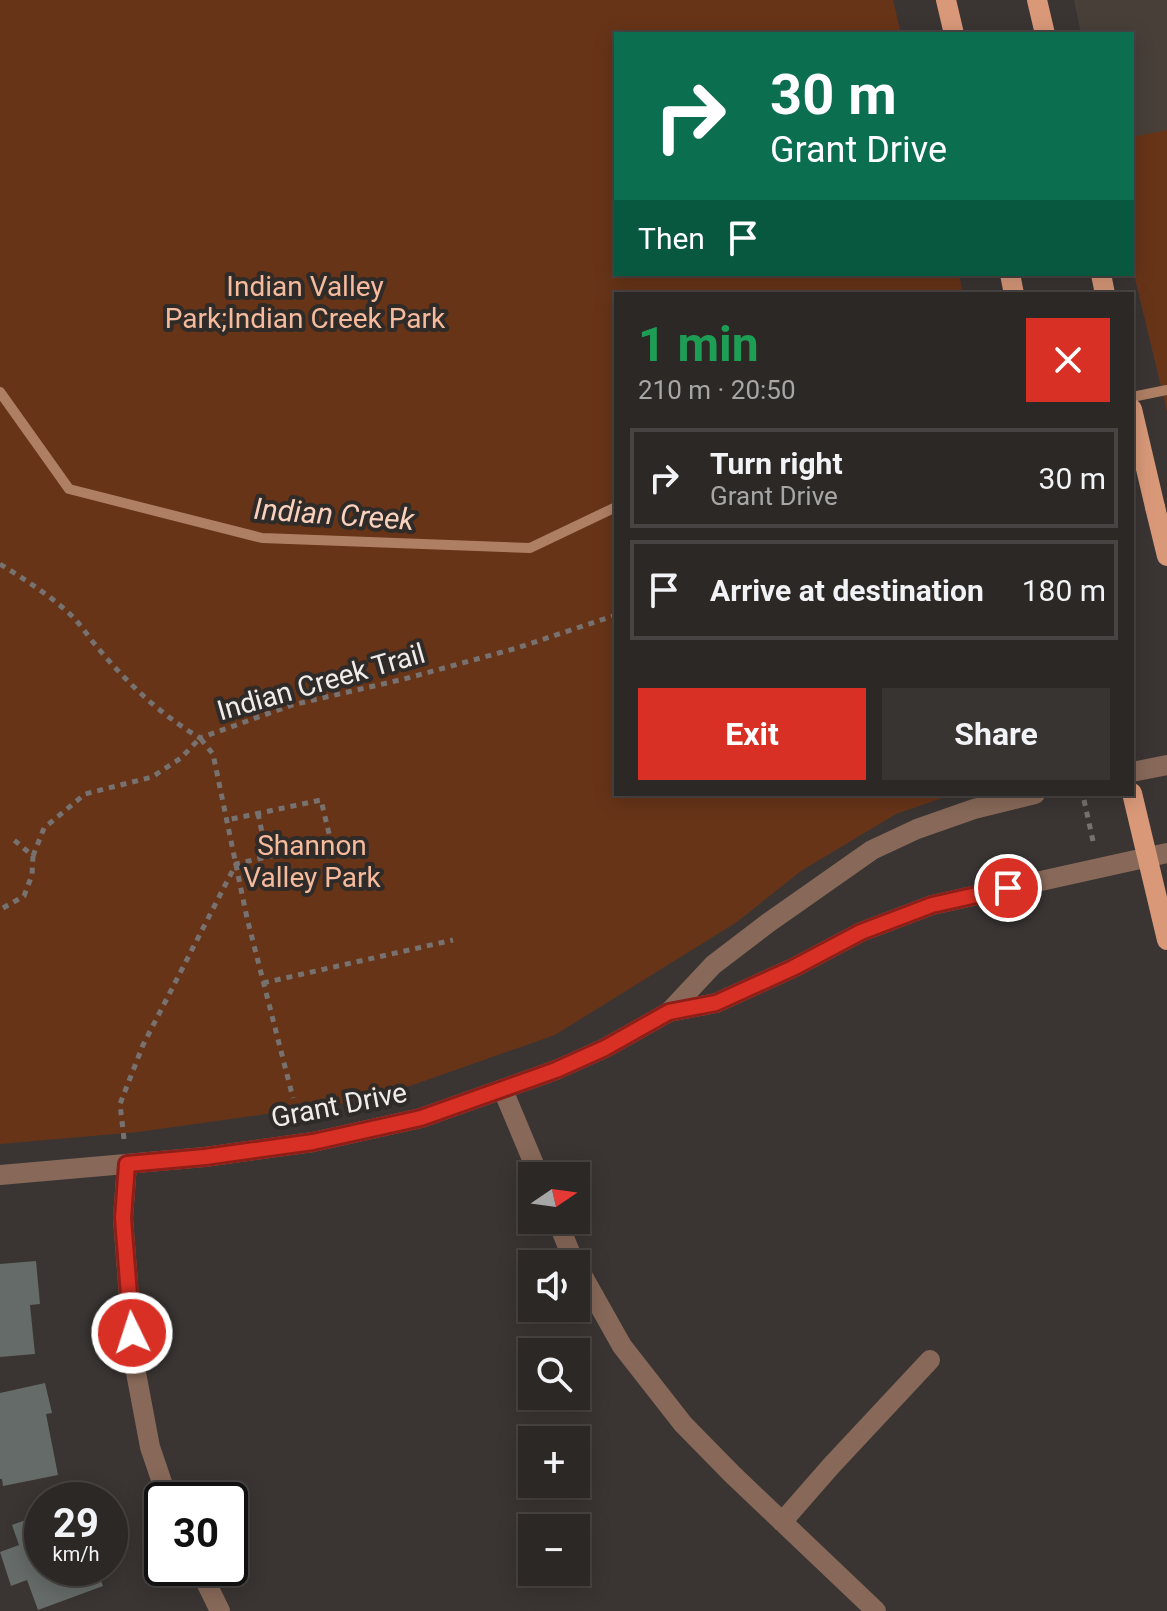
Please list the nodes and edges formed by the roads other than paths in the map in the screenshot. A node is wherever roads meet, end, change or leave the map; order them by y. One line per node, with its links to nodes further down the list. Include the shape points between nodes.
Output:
1 (946, 0): 3 (main road)
2 (1037, 0): 4 (main road)
3 (954, 32)
4 (1045, 32)
5 (1134, 418): 6 (main road, bridge)
6 (1167, 556)
7 (1167, 765): 8 (street)
8 (1134, 772)
9 (1027, 796): 13 (street, Grant Drive, via 974,809 872,850 713,965)
10 (1133, 796): 11 (main road)
11 (1157, 855): 12 (main road); 13 (street, Grant Drive, via 932,905 861,932 716,1003)
12 (1167, 940)
13 (669, 1012): 14 (street, Grant Drive, via 605,1048)
14 (503, 1090): 15 (street); 16 (street, Grant Drive, via 421,1118 313,1142)
15 (533, 1162)
16 (127, 1164): 17 (street, Grant Drive); 20 (street, via 123,1218 134,1362)
17 (0, 1175)
18 (563, 1234): 21 (street, via 622,1346 683,1424)
19 (930, 1360): 21 (street)
20 (162, 1482)
21 (782, 1522): 24 (street)
22 (208, 1586): 23 (street)
23 (220, 1611)
24 (876, 1611)

